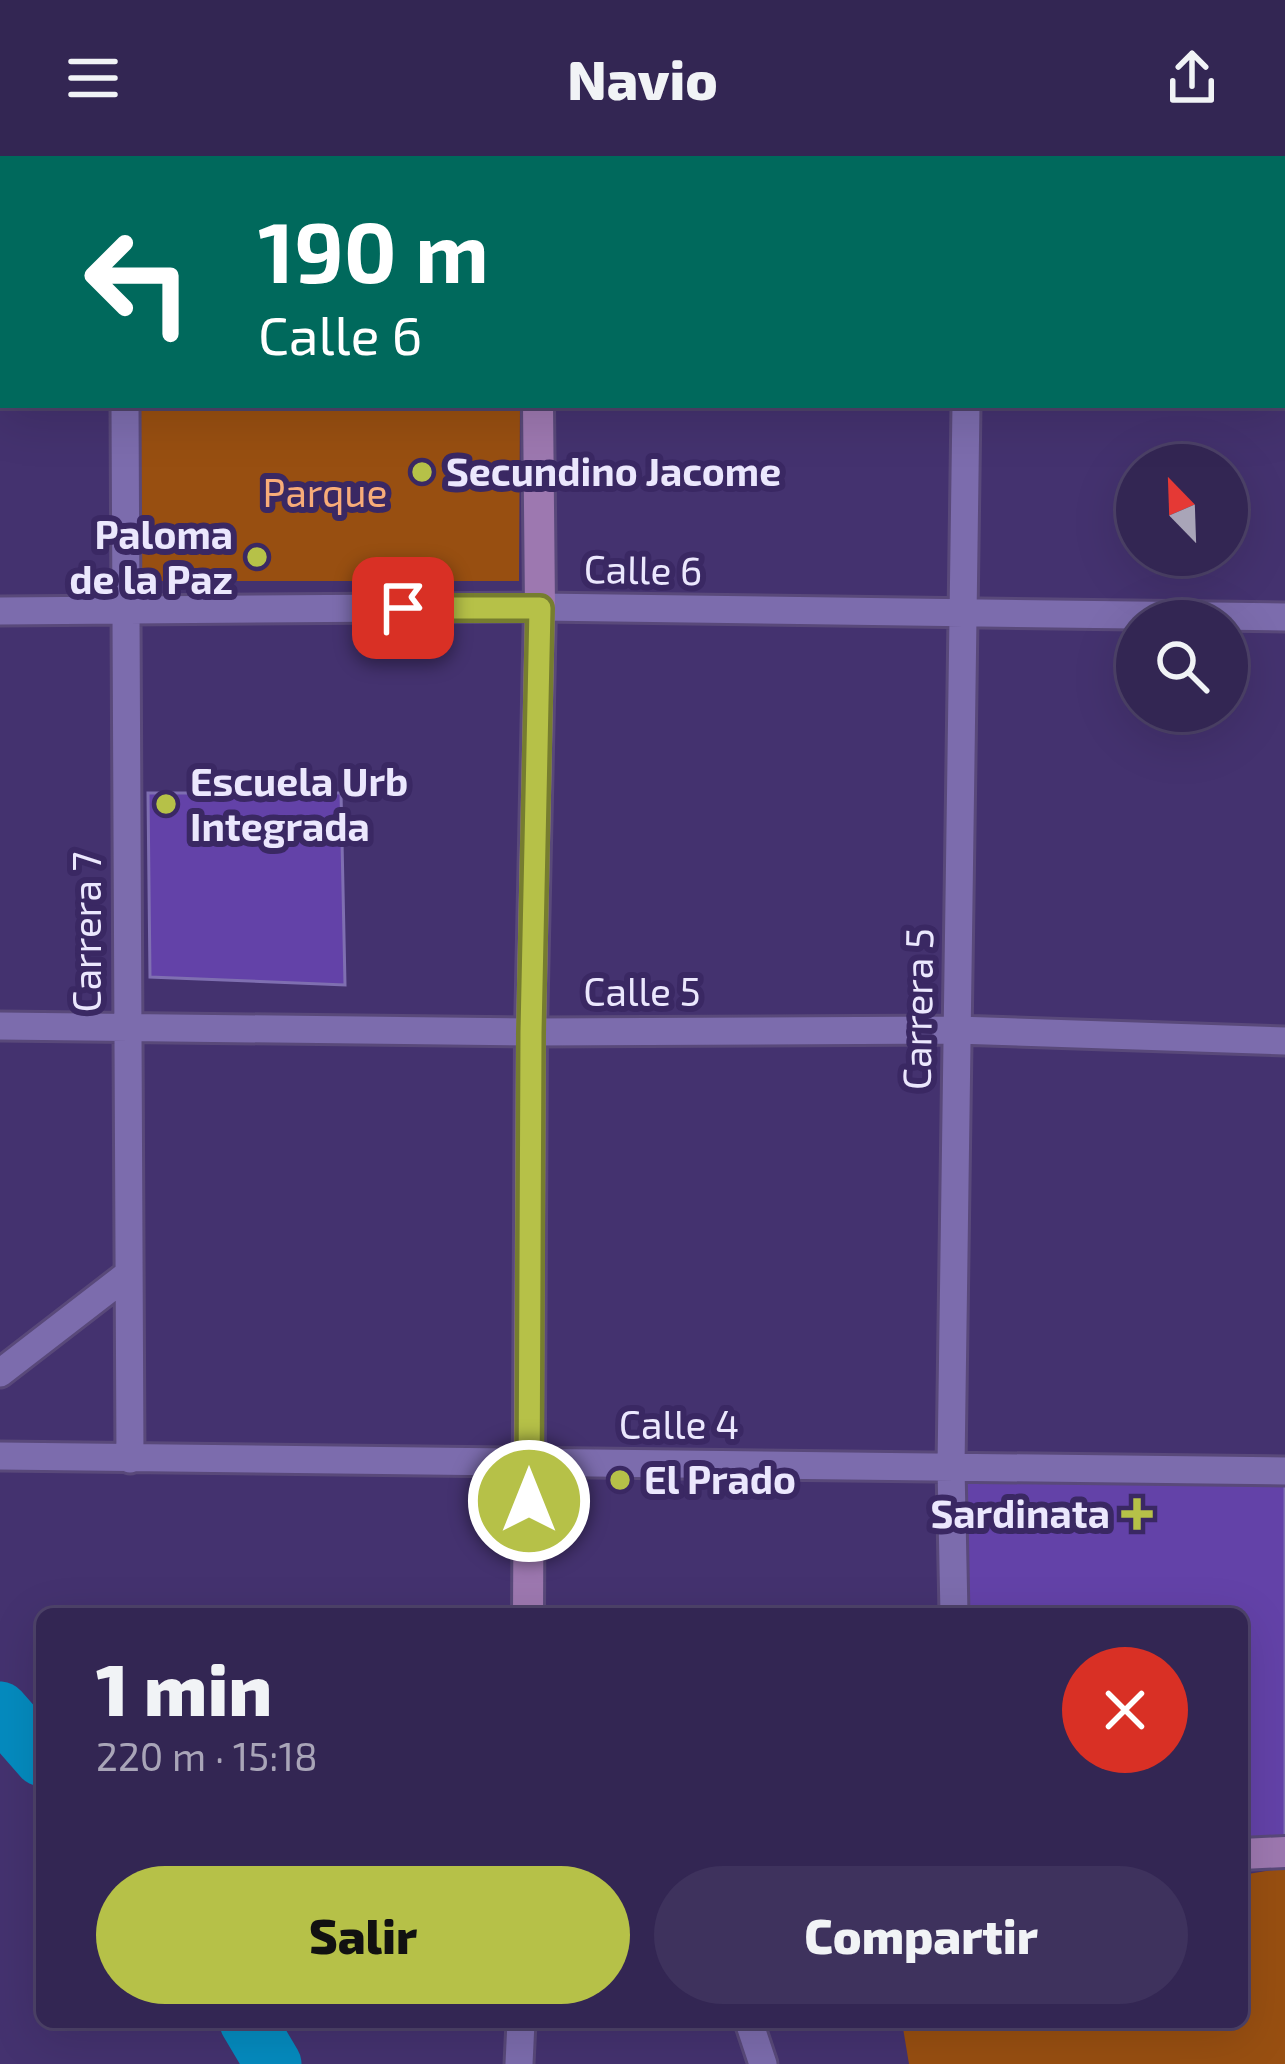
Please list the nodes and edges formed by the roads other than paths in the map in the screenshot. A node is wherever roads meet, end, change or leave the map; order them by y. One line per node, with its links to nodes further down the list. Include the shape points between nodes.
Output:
1 (125, 408): 5 (street, Carrera 7)
2 (538, 408): 4 (street)
3 (965, 408): 7 (street, Carrera 5)
4 (540, 608): 5 (street, Calle 6); 7 (street, Calle 6); 12 (street)
5 (128, 609): 6 (street, Calle 6); 10 (street, Carrera 7)
6 (0, 610)
7 (964, 612): 8 (street, Calle 6); 11 (street, Carrera 5)
8 (1285, 616)
9 (0, 1026): 10 (street, Calle 5)
10 (126, 1029): 12 (street, Calle 5); 14 (street, Carrera 7)
11 (956, 1030): 12 (street, Calle 5); 13 (street, Calle 5); 19 (street, Carrera 5)
12 (531, 1032): 18 (street)
13 (1285, 1041)
14 (127, 1275): 15 (street); 17 (street, Carrera 7)
15 (0, 1372)
16 (0, 1456): 17 (street, Calle 4)
17 (130, 1460): 18 (street, Calle 4)
18 (529, 1463): 19 (street, Calle 4); 21 (street)
19 (951, 1467): 20 (street, Calle 4); 22 (street, Carrera 5)
20 (1285, 1471)
21 (528, 1608)
22 (954, 1608)
23 (1285, 1852): 24 (street)
24 (1248, 1854)
25 (521, 2028): 27 (street)
26 (750, 2028): 28 (street)
27 (519, 2064)
28 (763, 2064)

